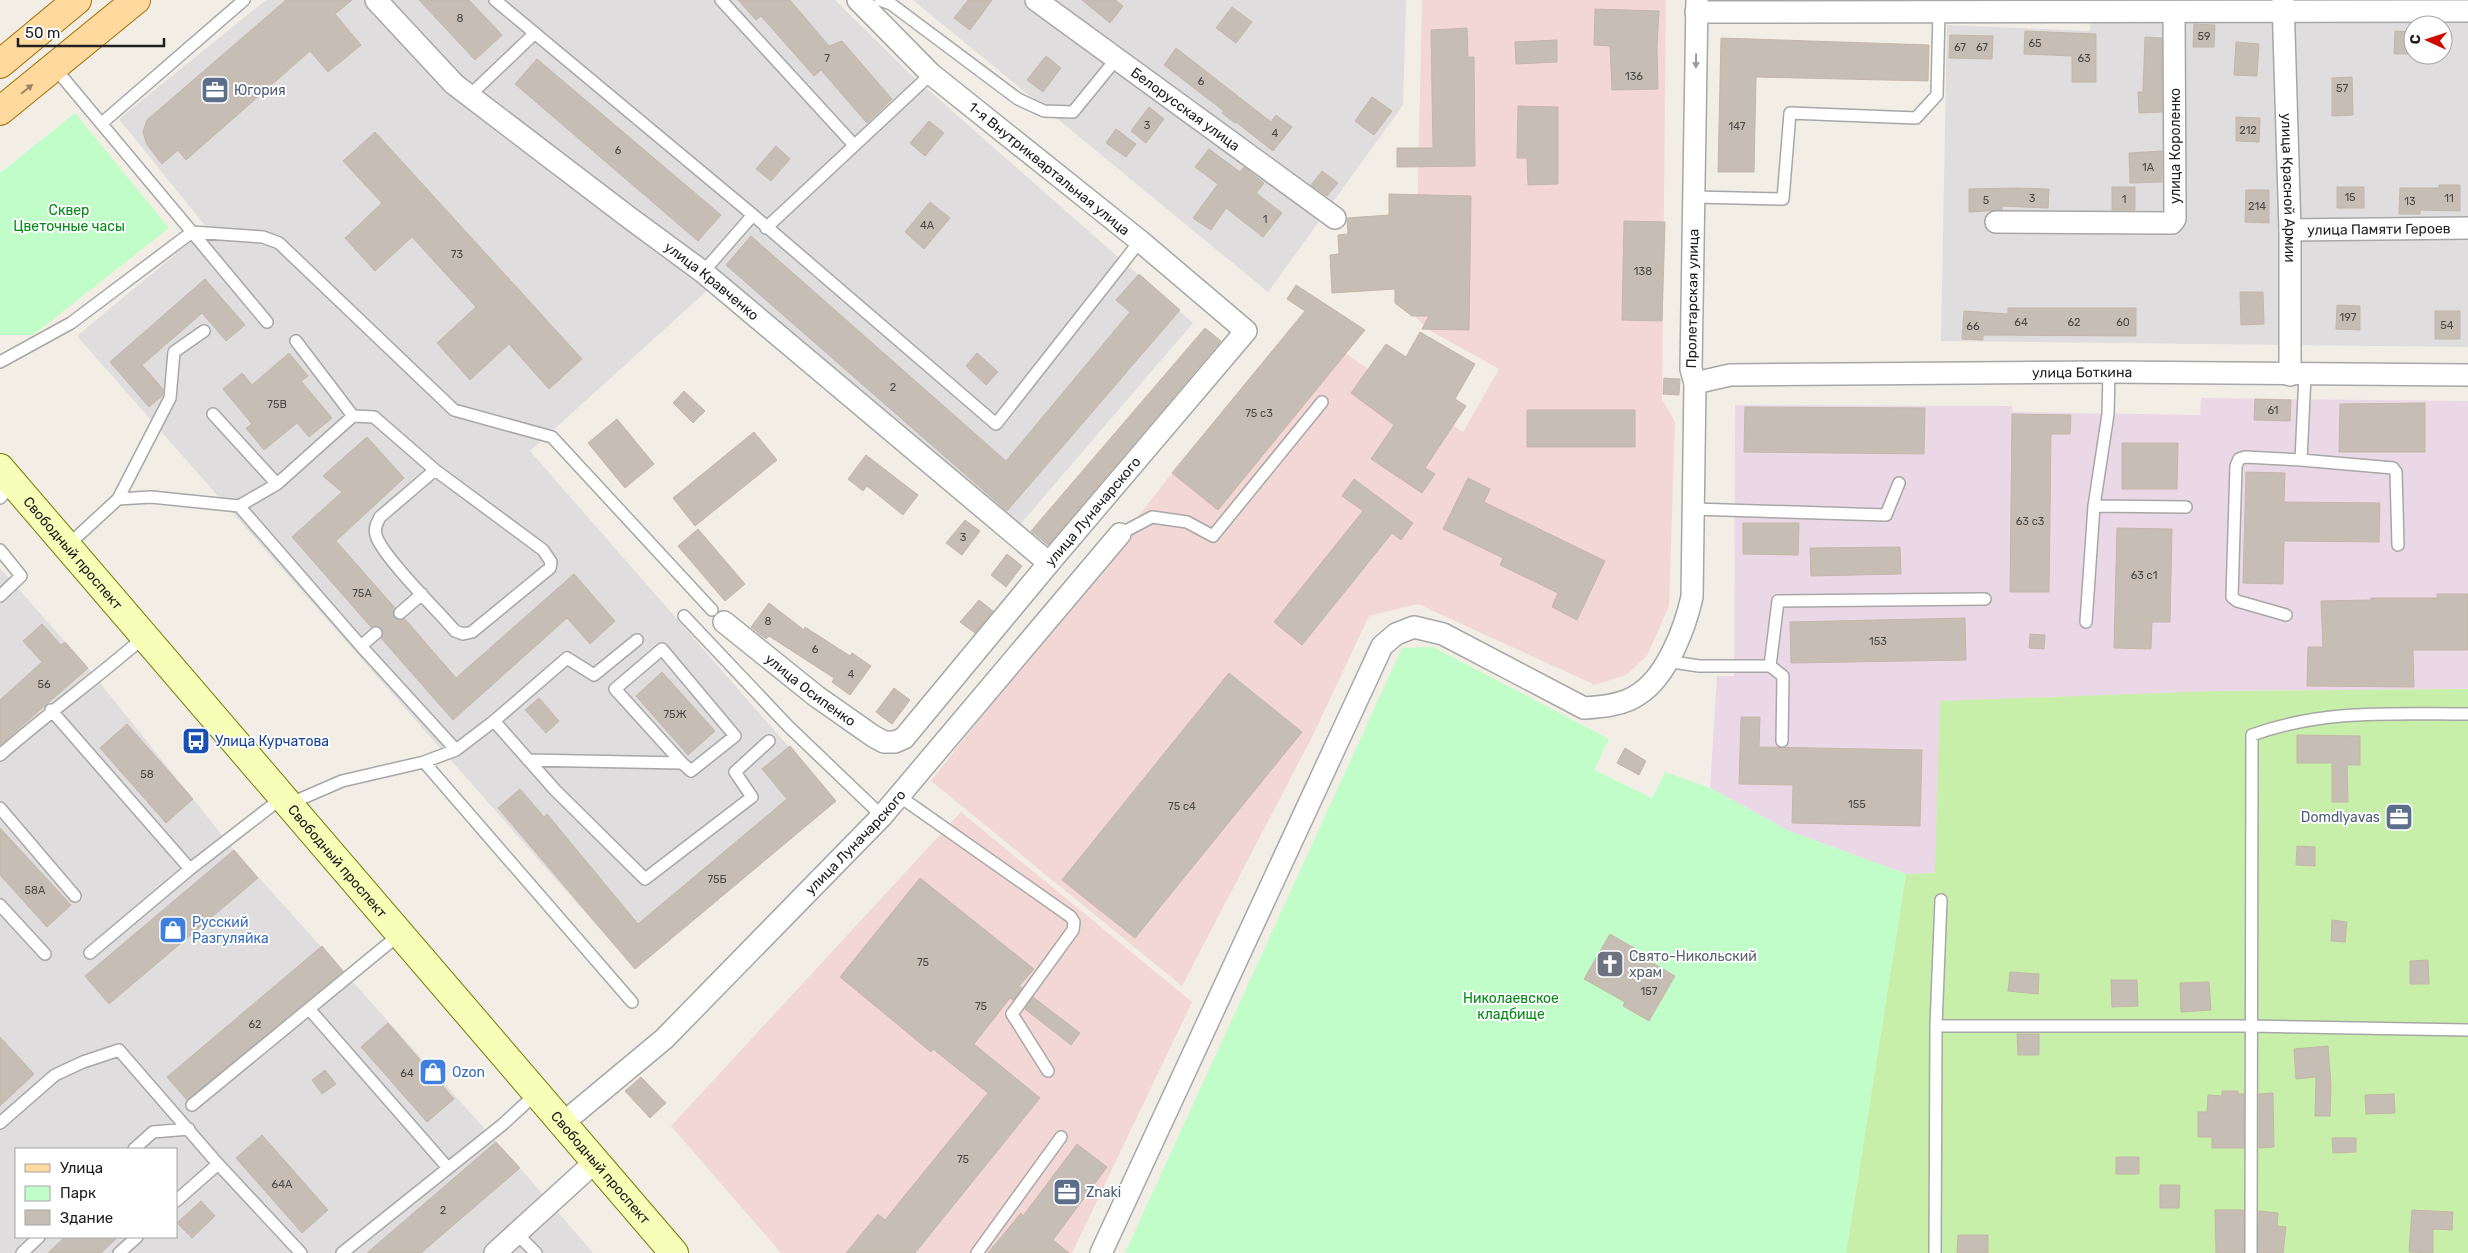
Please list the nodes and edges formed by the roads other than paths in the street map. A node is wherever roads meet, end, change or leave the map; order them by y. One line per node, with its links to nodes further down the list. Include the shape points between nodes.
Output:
1 (77, 0): 17 (main road)
2 (136, 0): 18 (main road)
3 (244, 0): 22 (lane)
4 (376, 0): 20 (street, улица Кравченко)
5 (495, 0): 15 (lane)
6 (721, 0): 23 (lane)
7 (858, 0): 19 (street, 1-я Внутриквартальная улица)
8 (880, 0): 16 (lane, via 890,4 1018,99 1044,110 1072,112)
9 (1036, 0): 16 (street, Белорусская улица)
10 (1697, 6): 12 (street); 24 (street, Пролетарская улица, one-way to 24)
11 (2283, 6): 13 (street); 14 (street); 30 (street, улица Красной Армии)
12 (1939, 11): 14 (street); 24 (lane, via 1937,95 1916,118 1790,113 1784,199)
13 (2468, 11)
14 (2174, 13): 27 (street, улица Короленко, via 2175,220 2172,223)
15 (535, 33): 20 (lane); 25 (lane)
16 (1117, 58): 26 (street, Белорусская улица)
17 (0, 64)
18 (54, 67): 21 (main road, one-way to 18); 22 (lane)
19 (931, 74): 23 (lane); 32 (street, 1-я Внутриквартальная улица)
20 (469, 96): 33 (street, улица Кравченко)
21 (0, 111)
22 (102, 123): 31 (lane)
23 (854, 145): 28 (lane)
24 (1694, 197): 42 (street, Пролетарская улица, via 1691,369)
25 (753, 215): 28 (lane); 33 (lane)
26 (1335, 218)
27 (1996, 222)
28 (766, 228): 32 (lane, via 996,424)
29 (2468, 228): 30 (street, улица Памяти Героев)
30 (2290, 230): 40 (street, улица Красной Армии)
31 (192, 232): 34 (lane); 38 (lane, via 71,323); 67 (lane, via 263,237 279,243 454,410 552,437)
32 (1140, 242): 36 (street, 1-я Внутриквартальная улица)
33 (703, 272): 60 (street, улица Кравченко)
34 (267, 322)
35 (204, 331): 51 (lane, via 174,352 170,398)
36 (1246, 331): 60 (street, улица Луначарского)
37 (296, 341): 45 (lane)
38 (0, 362)
39 (2109, 372): 40 (street, улица Боткина); 42 (street, улица Боткина, via 1730,375); 53 (lane, via 2108,414)
40 (2297, 375): 41 (street, улица Боткина); 46 (lane)
41 (2468, 375)
42 (1695, 383): 55 (street, Пролетарская улица)
43 (1322, 402): 56 (lane, via 1213,536 1187,522 1152,517)
44 (213, 414): 50 (lane)
45 (353, 416): 47 (lane, via 374,417); 50 (lane)
46 (2301, 460): 57 (lane, via 2393,468 2396,472); 65 (lane, via 2245,457 2239,459 2236,466 2232,597)
47 (435, 470): 61 (lane, via 380,517 376,525 376,535 384,552); 61 (lane, via 543,550 551,562 550,568 472,632 463,634 455,631)
48 (5, 483): 58 (main road, Свободный проспект)
49 (1899, 483): 55 (lane, via 1886,515)
50 (277, 484): 52 (lane)
51 (118, 499): 52 (lane, via 151,497); 58 (lane)
52 (239, 506): 72 (lane)
53 (2094, 506): 54 (lane); 68 (lane)
54 (2186, 507)
55 (1694, 509): 73 (street, Пролетарская улица, via 1692,597 1688,616)
56 (1120, 534): 86 (street, улица Луначарского)
57 (2398, 545)
58 (67, 546): 70 (main road, Свободный проспект)
59 (0, 550): 62 (lane, via 21,576)
60 (1049, 563): 78 (street, улица Луначарского)
61 (422, 594): 64 (lane)
62 (0, 596)
63 (1985, 599): 74 (lane, via 1778,601)
64 (400, 613)
65 (2286, 614)
66 (684, 616): 89 (lane, via 788,726)
67 (718, 616): 78 (street, улица Осипенко, via 816,696 873,736 884,742)
68 (2086, 622)
69 (376, 633): 72 (lane)
70 (144, 637): 75 (lane); 87 (main road, Свободный проспект)
71 (637, 640): 77 (lane, via 594,676 567,658)
72 (361, 646): 81 (lane)
73 (1666, 661): 74 (lane, via 1699,666); 125 (street, Пролетарская улица, via 1658,675 1639,694 1607,707 1584,708 1443,634 1414,627 1396,634 1382,646)
74 (1770, 666): 80 (lane, via 1783,676)
75 (52, 710): 82 (lane); 90 (lane)
76 (2468, 714): 100 (lane, via 2343,714 2282,724 2252,735)
77 (494, 721): 81 (lane); 83 (lane)
78 (904, 738)
79 (768, 741): 83 (lane, via 735,772 752,798 645,879)
80 (1782, 741)
81 (456, 750): 84 (lane)
82 (0, 755)
83 (528, 760): 85 (lane)
84 (424, 762): 87 (lane, via 342,781); 97 (lane)
85 (682, 763): 85 (lane, via 691,772 735,736 662,649 615,689)
86 (898, 796): 89 (street, улица Луначарского); 102 (lane, via 1074,922 1073,930 1012,1014)
87 (286, 801): 90 (lane); 94 (main road, Свободный проспект)
88 (0, 808): 91 (lane)
89 (882, 816): 106 (street, улица Луначарского, via 664,1039)
90 (190, 868): 96 (lane)
91 (75, 896)
92 (1941, 900): 99 (lane)
93 (0, 905): 95 (lane)
94 (400, 934): 98 (lane); 103 (main road, Свободный проспект)
95 (44, 954)
96 (90, 954)
97 (632, 1002)
98 (310, 1010): 104 (lane); 112 (lane)
99 (1936, 1026): 100 (lane); 126 (lane)
100 (2252, 1026): 101 (lane); 127 (lane)
101 (2468, 1030)
102 (1048, 1071)
103 (538, 1092): 106 (main road, Свободный проспект); 112 (lane)
104 (192, 1105)
105 (0, 1122): 107 (lane, via 55,1075 119,1050)
106 (563, 1123): 110 (main road, Свободный проспект)
107 (189, 1130): 109 (lane, via 153,1132); 111 (lane)
108 (1061, 1137): 124 (lane)
109 (135, 1148)
110 (596, 1161): 114 (street); 123 (main road, Свободный проспект)
111 (218, 1164): 113 (lane); 119 (lane)
112 (448, 1168): 120 (lane)
113 (178, 1199)
114 (517, 1234): 121 (street); 122 (lane)
115 (39, 1238): 117 (lane)
116 (136, 1238): 118 (lane)
117 (22, 1253)
118 (118, 1253)
119 (300, 1253)
120 (342, 1253)
121 (495, 1253)
122 (536, 1253)
123 (674, 1253)
124 (977, 1253)
125 (1101, 1253)
126 (1935, 1253)
127 (2251, 1253)

